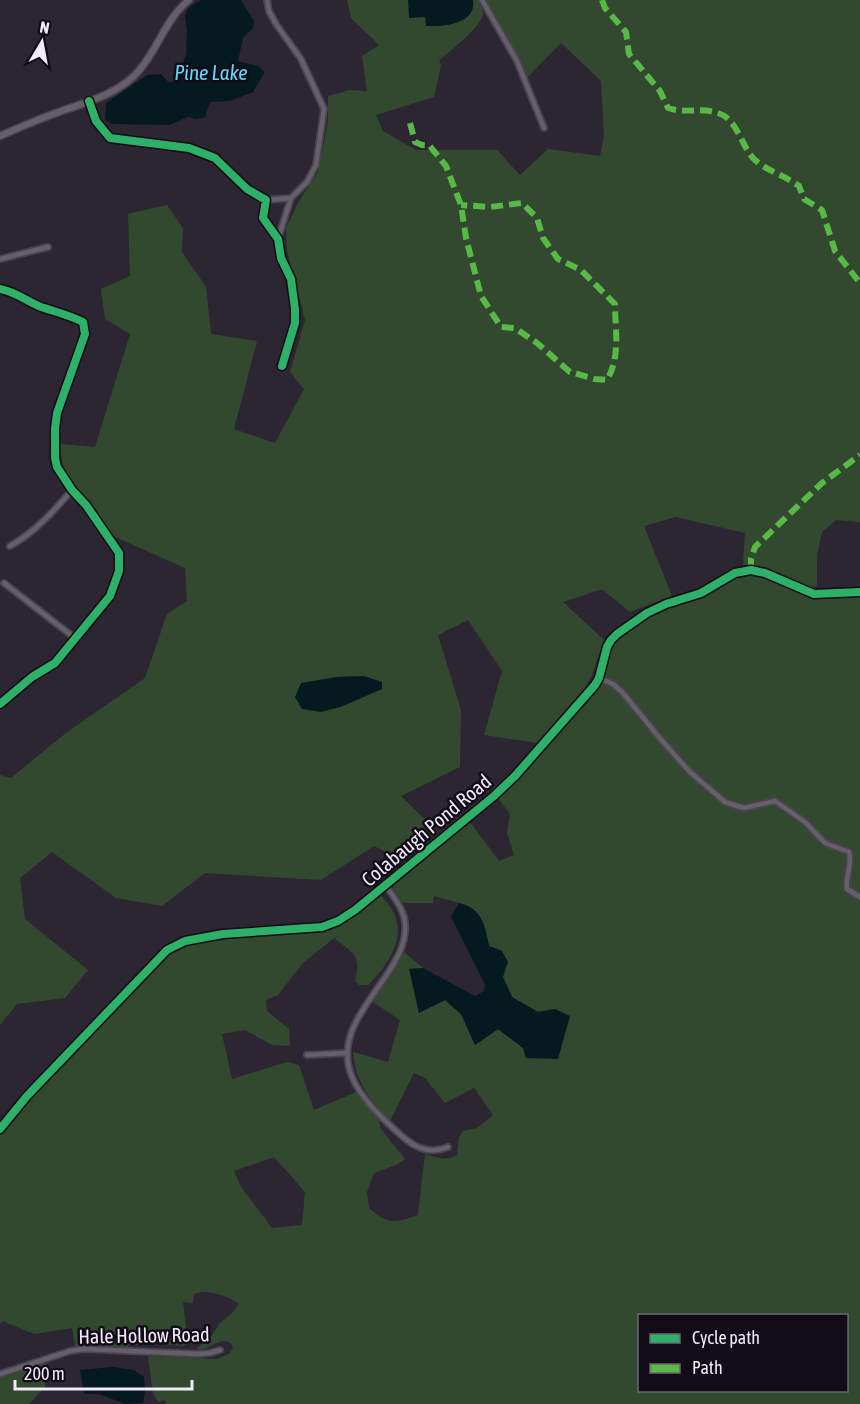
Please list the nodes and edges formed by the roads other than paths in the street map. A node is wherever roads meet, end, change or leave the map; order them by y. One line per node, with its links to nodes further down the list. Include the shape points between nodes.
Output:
1 (189, 0): 4 (street, via 173,16 134,76 112,92)
2 (267, 0): 7 (street, via 268,11 301,59 324,109 314,171)
3 (482, 0): 5 (street, via 517,61)
4 (89, 101): 6 (street); 8 (street, via 96,121 110,138 189,148 215,158 247,189)
5 (544, 128)
6 (0, 136)
7 (291, 198): 8 (street); 9 (street)
8 (266, 200): 9 (street, via 263,218)
9 (278, 239): 13 (street, via 281,258 291,279 295,309 295,323)
10 (48, 247): 11 (street)
11 (0, 259)
12 (0, 289): 14 (street, via 83,322 85,334 55,429 57,467)
13 (282, 366)
14 (72, 490): 15 (street, via 23,539); 18 (street, via 87,505 119,553 120,561 110,596)
15 (10, 546)
16 (4, 583): 18 (street)
17 (860, 592): 19 (street, Colabaugh Pond Road, via 813,594 758,571 735,573 701,594 666,604 617,634 607,647)
18 (76, 639): 20 (street, via 55,663)
19 (599, 678): 21 (street, Colabaugh Pond Road, via 494,796); 22 (street, via 614,684 689,771 725,802 744,808 775,801 825,843 849,852 847,889)
20 (0, 704)
21 (386, 886): 23 (street, via 405,919 404,936 392,966 355,1023); 25 (street, Colabaugh Pond Road, via 350,914 322,927 223,934 185,941 167,950)
22 (860, 897)
23 (347, 1053): 24 (street); 26 (street, via 361,1094 397,1132 429,1151)
24 (307, 1055)
25 (0, 1129)
26 (448, 1147)
27 (220, 1350): 28 (street, Hale Hollow Road, via 198,1354 84,1349)
28 (0, 1374)

